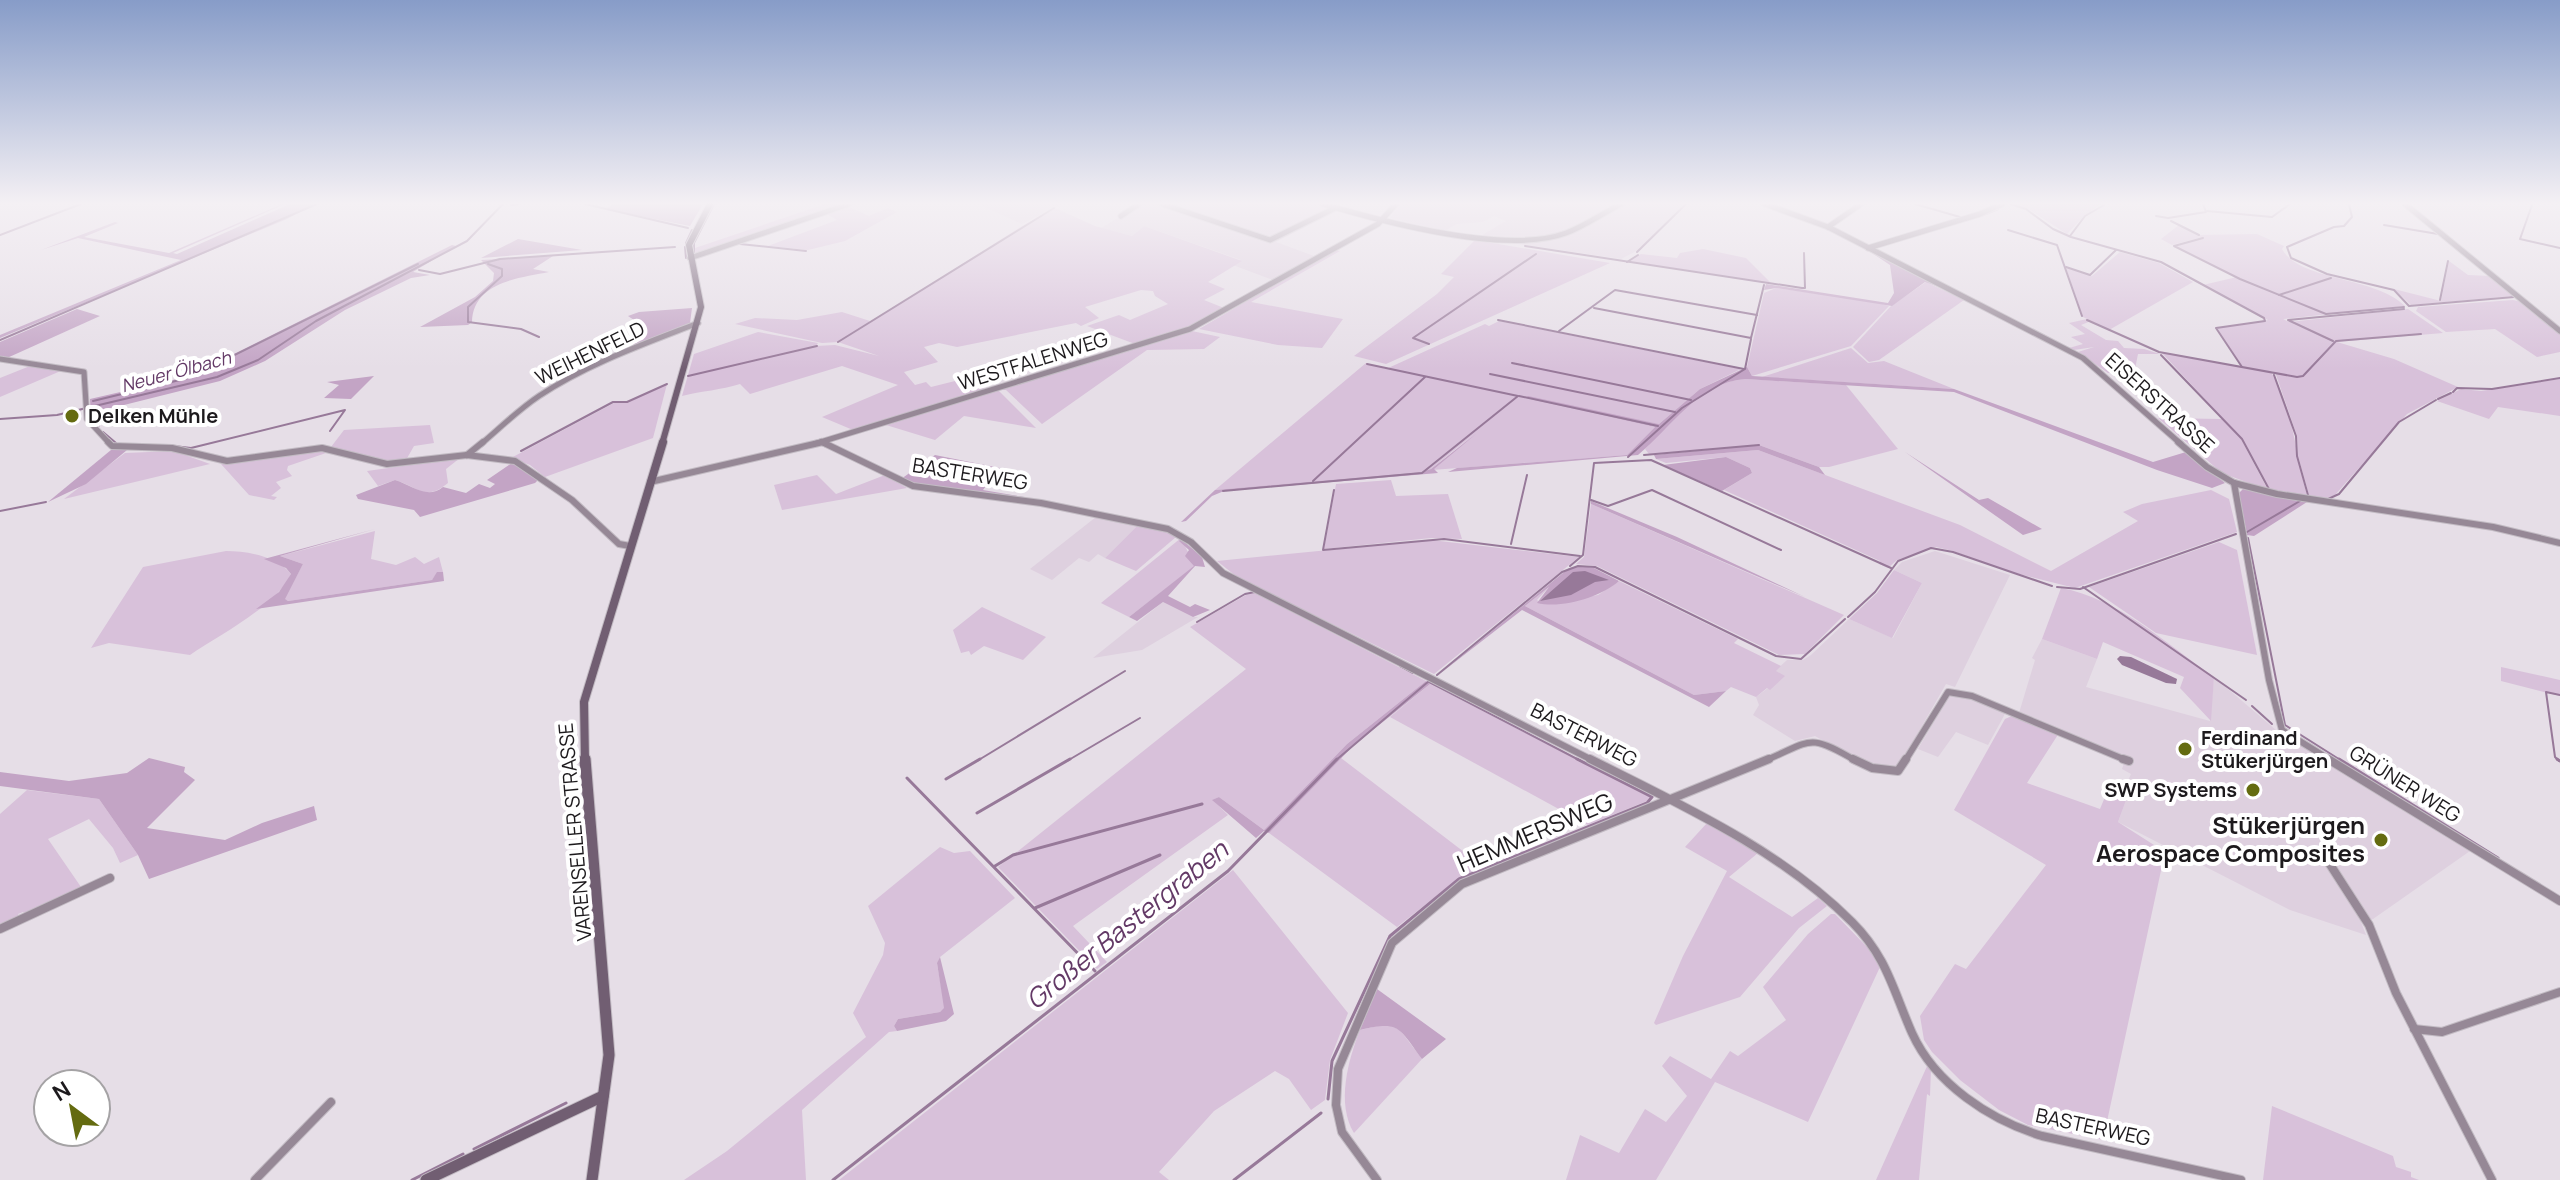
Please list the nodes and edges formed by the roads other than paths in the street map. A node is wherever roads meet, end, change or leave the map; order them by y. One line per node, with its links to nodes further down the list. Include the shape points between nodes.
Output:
1 (690, 259): 5 (main road, VARENSELLER STRASSE, via 700,302)
2 (1314, 259): 8 (street, WESTFALENWEG, via 1190,329)
3 (1890, 259): 11 (street, EISERSTRASSE, via 2083,358 2207,467)
4 (2472, 259): 6 (street)
5 (698, 323): 9 (street, WEIHENFELD, via 545,392); 10 (main road, VARENSELLER STRASSE)
6 (2560, 331)
7 (0, 359): 9 (street, via 84,372 87,419 107,442 120,448 172,448 227,461 322,448 387,464)
8 (822, 442): 10 (street, WESTFALENWEG); 15 (street, BASTERWEG, via 913,486 1041,503 1168,529 1201,549 1223,573)
9 (467, 455): 13 (street, via 527,466 619,544)
10 (650, 482): 13 (main road, VARENSELLER STRASSE)
11 (2234, 483): 12 (street, EISERSTRASSE); 18 (street, GRÜNER WEG, via 2282,730)
12 (2560, 543)
13 (630, 546): 22 (main road, VARENSELLER STRASSE, via 582,722 608,1017)
14 (2129, 761): 15 (street, HEMMERSWEG, via 1956,691 1948,692 1898,771 1879,772 1818,740 1805,740)
15 (1668, 798): 27 (street, HEMMERSWEG, via 1462,884 1392,943 1344,1050 1337,1081 1342,1132); 28 (street, BASTERWEG, via 1794,873 1858,929 1898,986 1919,1046 1952,1084 1997,1118 2038,1136)
16 (2322, 852): 21 (street, via 2369,925)
17 (110, 878): 19 (street)
18 (2560, 901)
19 (0, 929)
20 (2560, 992): 21 (street, via 2442,1032)
21 (2414, 1029): 29 (street)
22 (603, 1096): 25 (main road); 26 (main road, VARENSELLER STRASSE)
23 (331, 1102): 24 (street)
24 (255, 1180)
25 (426, 1180)
26 (592, 1180)
27 (1377, 1180)
28 (2241, 1180)
29 (2492, 1180)

